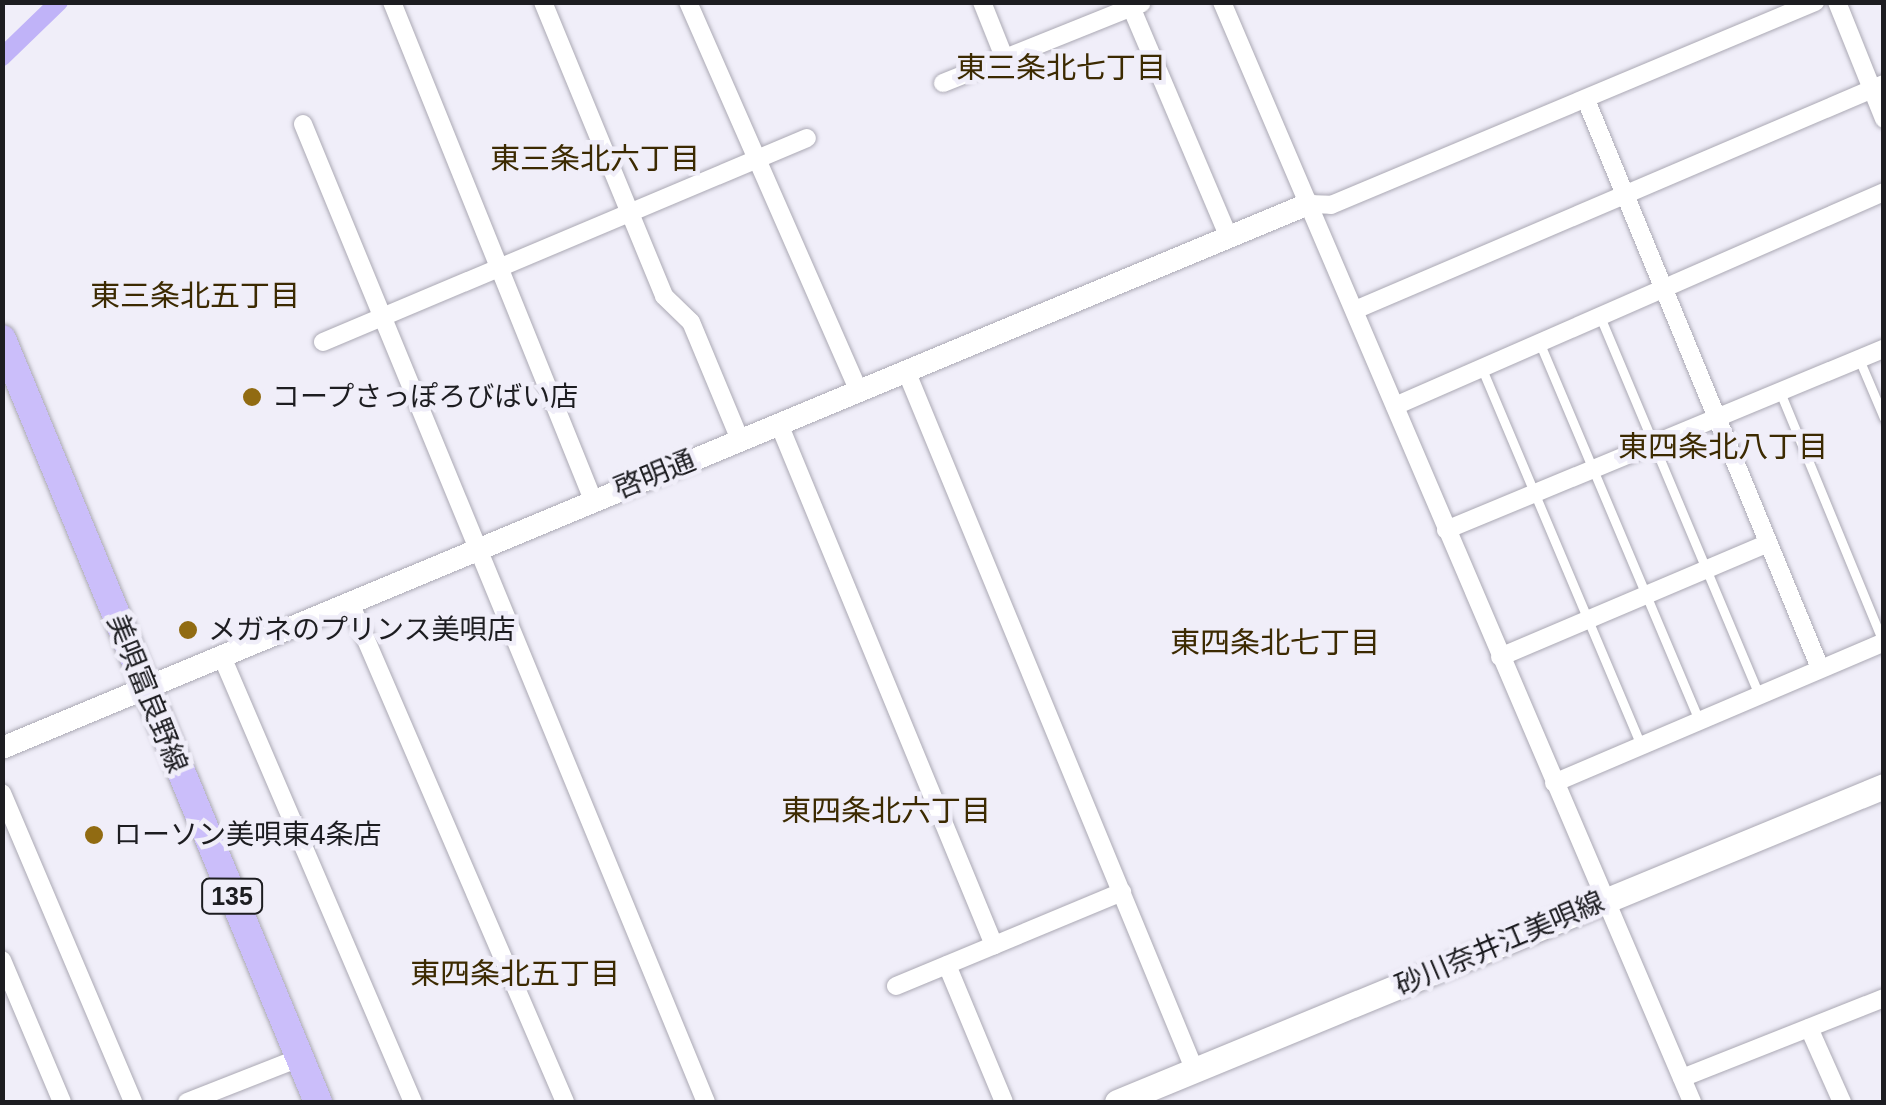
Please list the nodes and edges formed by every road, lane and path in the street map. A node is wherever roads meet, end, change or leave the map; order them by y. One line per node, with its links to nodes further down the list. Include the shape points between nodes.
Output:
1 (392, 2): 22 (street)
2 (543, 2): 20 (street)
3 (688, 2): 16 (street)
4 (982, 2): 9 (street)
5 (1222, 2): 19 (street)
6 (1815, 2): 12 (street)
7 (1837, 2): 11 (street)
8 (1134, 4): 9 (street); 21 (street)
9 (1004, 57): 10 (street)
10 (943, 83)
11 (1877, 86): 13 (street); 18 (street)
12 (1586, 100): 18 (street); 19 (street, via 1331,204)
13 (1884, 120)
14 (303, 124): 25 (street)
15 (807, 138): 16 (street)
16 (753, 161): 20 (street); 34 (street, via 786,208)
17 (1884, 192): 23 (street)
18 (1624, 196): 23 (street); 24 (street)
19 (1308, 204): 21 (street, 啓明通); 24 (street)
20 (630, 216): 22 (street); 40 (street, via 664,296 691,322)
21 (1228, 236): 33 (street, 啓明通)
22 (504, 267): 25 (street); 44 (street)
23 (1665, 292): 26 (street); 38 (street)
24 (1356, 310): 36 (street)
25 (384, 318): 28 (street); 47 (street)
26 (1601, 318): 29 (street); 41 (lane)
27 (2, 339): 56 (main road, 美唄富良野線 / 135)
28 (323, 342)
29 (1540, 344): 32 (street); 42 (lane)
30 (1884, 349): 31 (street)
31 (1859, 359): 35 (street); 37 (lane)
32 (1482, 369): 36 (street); 43 (lane)
33 (907, 373): 34 (street, 啓明通); 64 (street)
34 (860, 392): 39 (street, 啓明通)
35 (1780, 392): 38 (street); 52 (lane)
36 (1394, 406): 45 (street)
37 (1884, 418)
38 (1718, 419): 41 (street); 46 (street)
39 (779, 424): 40 (street, 啓明通); 66 (street)
40 (740, 440): 44 (street, 啓明通)
41 (1654, 445): 42 (street); 48 (lane)
42 (1593, 470): 43 (street); 49 (lane)
43 (1534, 494): 45 (street); 51 (lane)
44 (593, 500): 47 (street, 啓明通)
45 (1446, 530): 53 (street)
46 (1768, 544): 48 (street); 55 (street)
47 (476, 552): 50 (street, 啓明通); 82 (street)
48 (1708, 569): 49 (street); 57 (lane)
49 (1646, 595): 51 (street); 58 (lane)
50 (351, 605): 54 (street, 啓明通); 81 (street)
51 (1588, 620): 53 (street); 59 (lane)
52 (1883, 642): 55 (street)
53 (1500, 657): 61 (street)
54 (224, 659): 56 (street, 啓明通); 80 (street)
55 (1820, 668): 57 (street)
56 (146, 690): 60 (street, 啓明通); 72 (main road, 美唄富良野線 / 135)
57 (1759, 694): 58 (street)
58 (1699, 720): 59 (street)
59 (1641, 746): 61 (street)
60 (2, 748)
61 (1554, 783): 65 (street)
62 (1884, 786): 65 (main road, 砂川奈井江美唄線)
63 (5, 804): 77 (street)
64 (1122, 892): 66 (street); 73 (street)
65 (1603, 902): 73 (main road, 砂川奈井江美唄線); 74 (street)
66 (994, 945): 68 (street)
67 (2, 960): 76 (street)
68 (946, 965): 69 (street); 83 (street)
69 (896, 986)
70 (1884, 998): 71 (street)
71 (1809, 1028): 74 (street); 85 (street)
72 (299, 1058): 78 (street); 79 (main road, 美唄富良野線 / 135)
73 (1195, 1070): 75 (main road, 砂川奈井江美唄線)
74 (1682, 1078): 84 (street)
75 (1133, 1099)
76 (62, 1102)
77 (133, 1102)
78 (187, 1102)
79 (318, 1102)
80 (413, 1102)
81 (565, 1102)
82 (706, 1102)
83 (1004, 1102)
84 (1692, 1102)
85 (1842, 1102)

